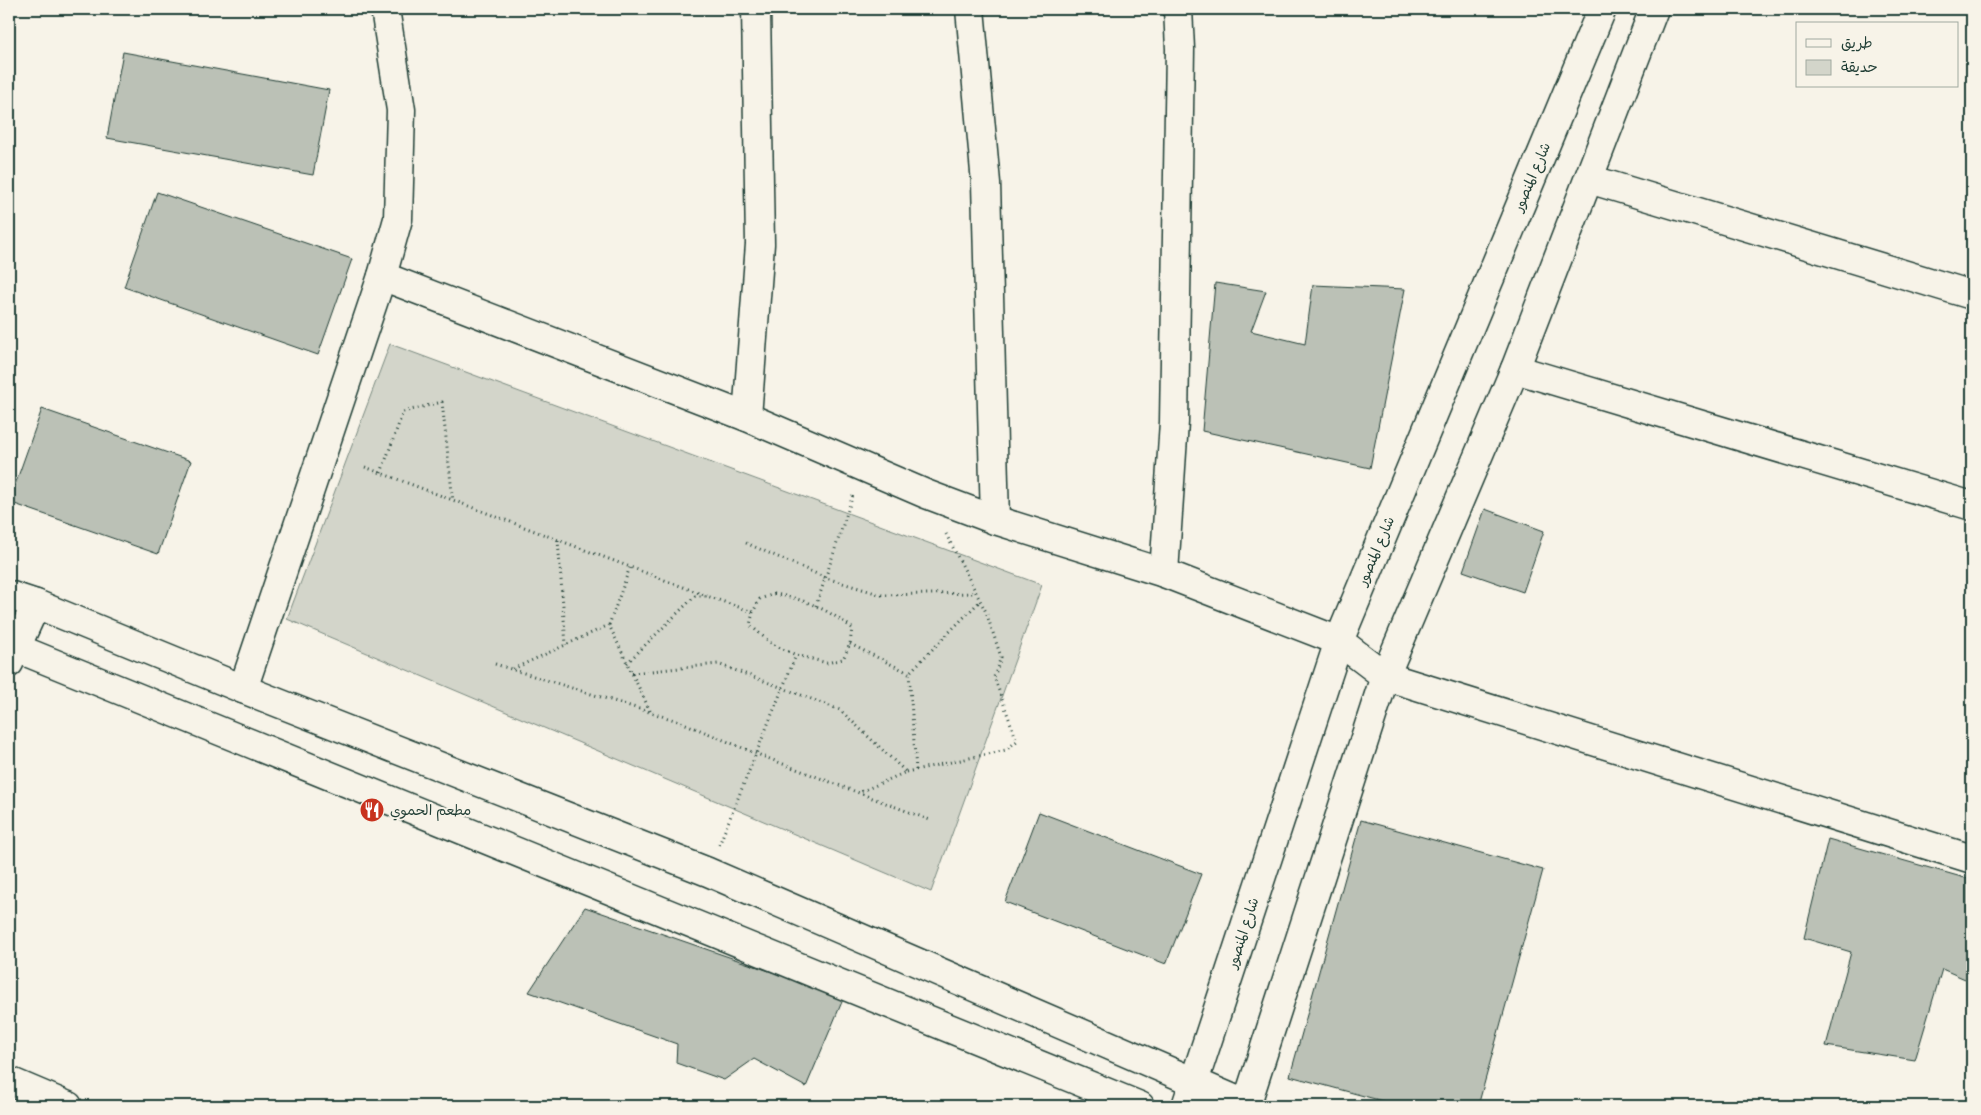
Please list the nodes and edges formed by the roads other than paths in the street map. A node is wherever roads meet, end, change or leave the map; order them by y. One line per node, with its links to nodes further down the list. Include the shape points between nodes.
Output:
1 (385, 9): 8 (main road, via 401,110 398,219)
2 (756, 9): 11 (main road, via 760,244)
3 (970, 9): 13 (main road, via 986,184)
4 (1178, 9): 14 (main road, via 1174,422)
5 (1602, 9): 17 (main road, شارع المنصور)
6 (1654, 9): 7 (main road)
7 (1588, 179): 9 (main road); 10 (main road)
8 (382, 276): 11 (main road); 20 (main road)
9 (1972, 295)
10 (1515, 369): 12 (main road); 19 (main road)
11 (747, 417): 13 (main road)
12 (1972, 506)
13 (995, 520): 14 (main road)
14 (1164, 573): 17 (main road)
15 (9, 595): 16 (main road)
16 (36, 604): 18 (main road); 20 (main road)
17 (1339, 641): 19 (main road); 23 (main road, شارع المنصور)
18 (11, 652): 25 (main road)
19 (1385, 676): 21 (main road); 26 (main road)
20 (243, 688): 23 (main road, via 708,872)
21 (1972, 859)
22 (9, 1081): 24 (main road)
23 (1191, 1094): 26 (main road)
24 (68, 1106)
25 (1140, 1106)
26 (1247, 1106)

